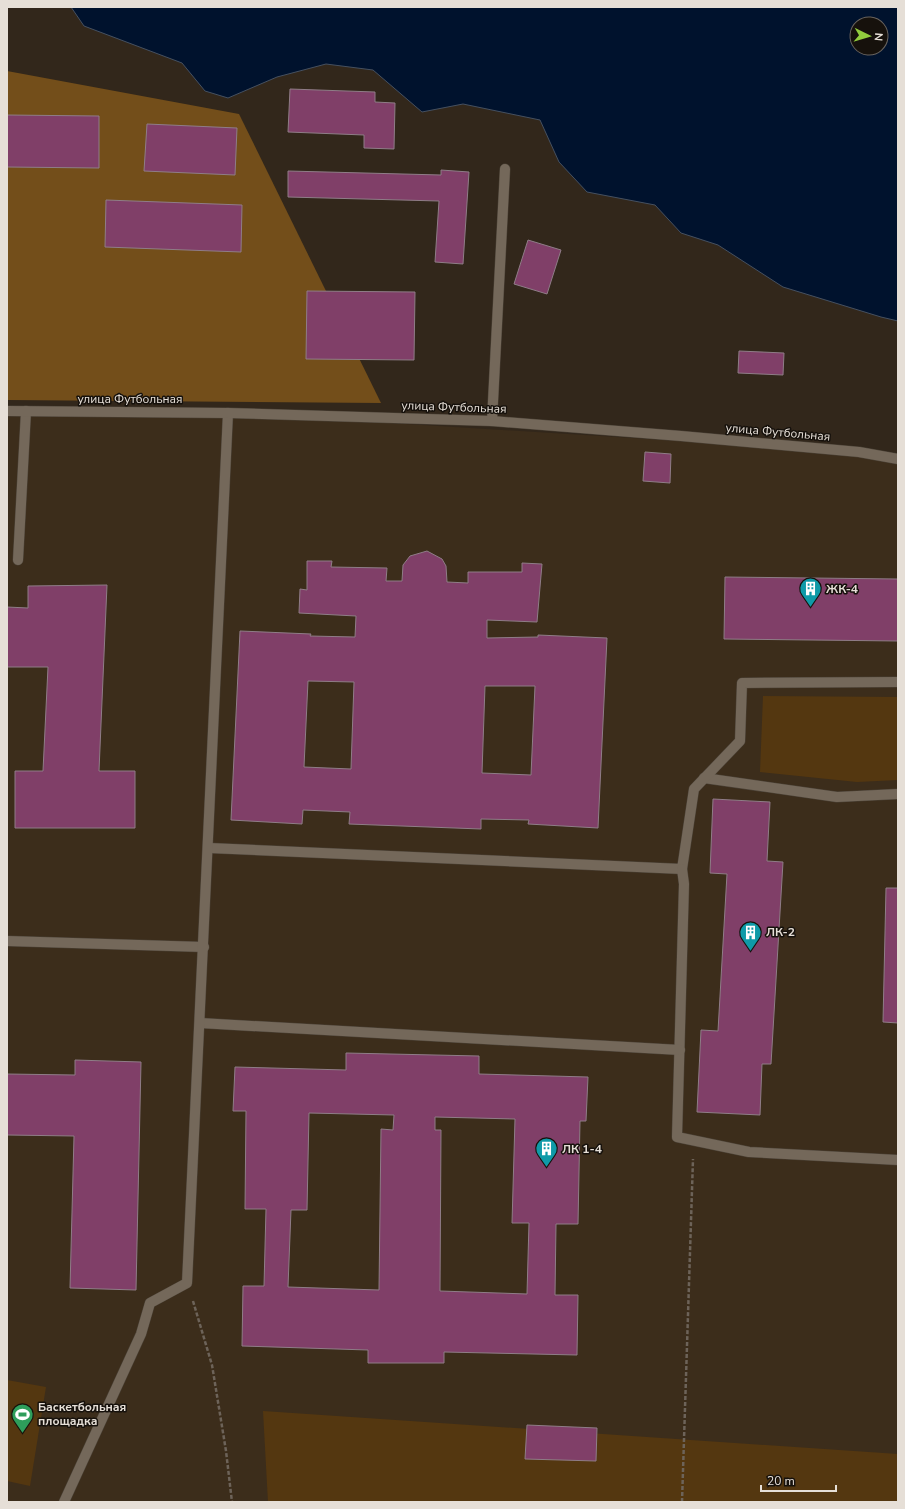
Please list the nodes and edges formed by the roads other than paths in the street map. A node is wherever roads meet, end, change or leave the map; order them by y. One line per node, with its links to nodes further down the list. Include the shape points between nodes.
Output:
1 (505, 169): 5 (street)
2 (7, 411): 3 (street, улица Футбольная)
3 (26, 411): 4 (street, улица Футбольная); 7 (street)
4 (228, 413): 5 (street, улица Футбольная); 11 (street)
5 (492, 421): 6 (street, улица Футбольная, via 859,452)
6 (898, 459)
7 (18, 560)
8 (898, 682): 9 (street, via 742,683 740,741)
9 (704, 778): 10 (street, via 837,797); 12 (street, via 694,789)
10 (898, 794)
11 (208, 848): 12 (street); 14 (street)
12 (682, 869): 16 (street, via 684,884)
13 (7, 941): 14 (street)
14 (204, 947): 15 (street)
15 (200, 1023): 16 (street); 18 (street, via 187,1283 150,1303 141,1334)
16 (680, 1050): 17 (street, via 677,1136 749,1152)
17 (898, 1160)
18 (64, 1502)

